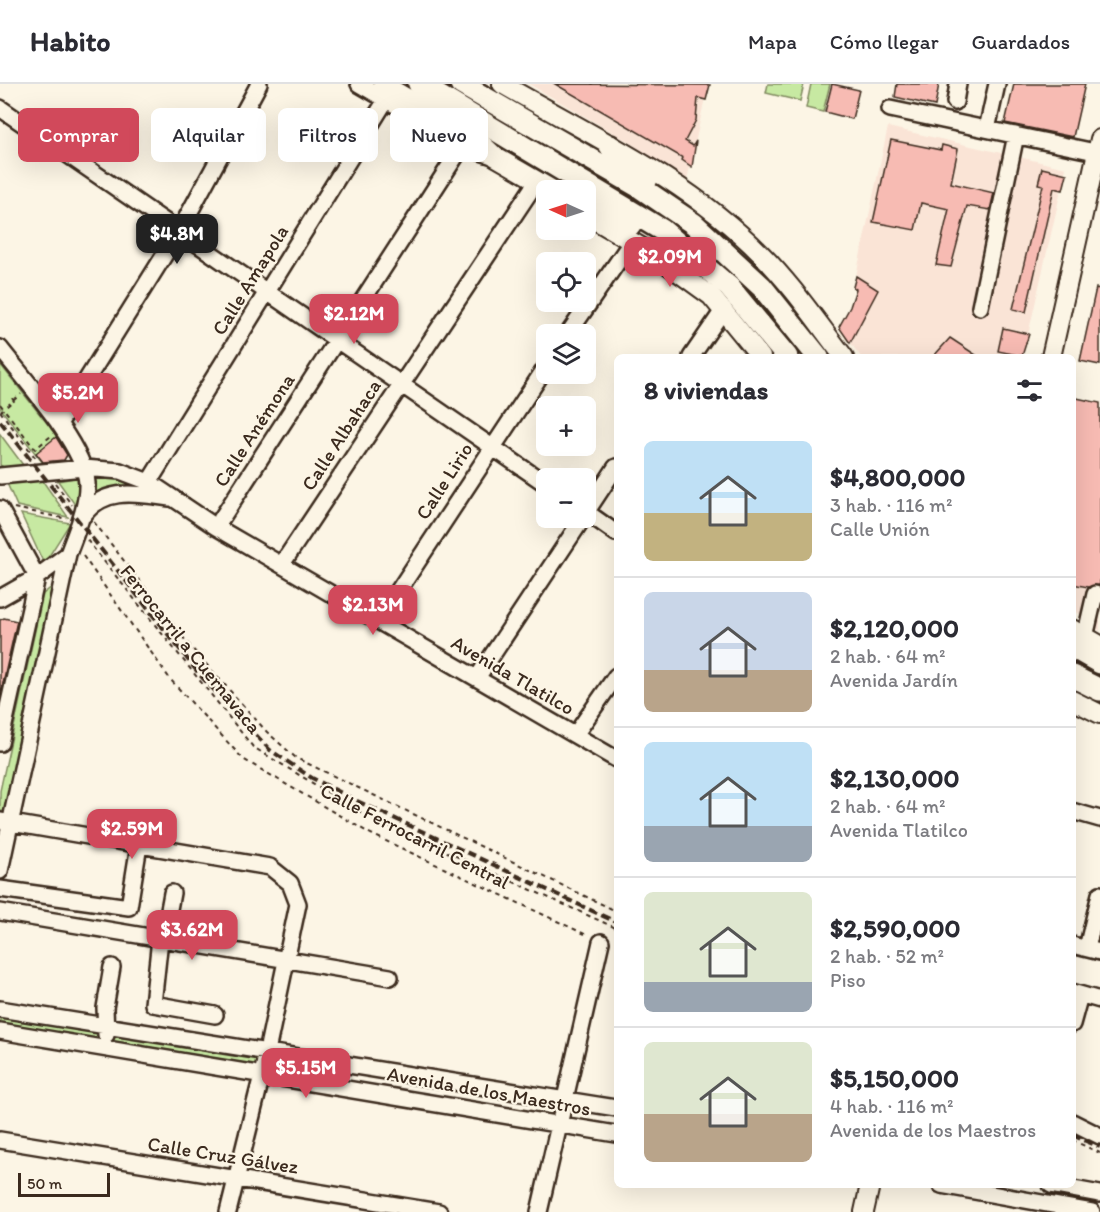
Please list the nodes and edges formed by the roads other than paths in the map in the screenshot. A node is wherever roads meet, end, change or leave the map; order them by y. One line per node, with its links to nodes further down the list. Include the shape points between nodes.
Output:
1 (359, 84): 8 (street)
2 (419, 84): 25 (highway)
3 (461, 84): 22 (highway)
4 (502, 84): 15 (main road)
5 (958, 84): 9 (street)
6 (997, 84): 13 (street)
7 (253, 86): 24 (street)
8 (385, 92): 11 (main road); 27 (street, Calle Amapola)
9 (955, 102)
10 (0, 108): 24 (street)
11 (412, 108)
12 (891, 109): 13 (street)
13 (987, 129): 14 (street)
14 (1016, 135): 16 (street); 28 (street)
15 (610, 146): 22 (highway, via 628,166 658,187); 37 (main road, via 638,158 730,225 789,285)
16 (1099, 148): 38 (main road)
17 (488, 152): 19 (main road)
18 (457, 162): 31 (street, Calle Anémona)
19 (536, 180)
20 (536, 182): 39 (street, Calle Albahaca)
21 (596, 208): 25 (highway, via 633,226)
22 (672, 208): 36 (highway, via 762,287)
23 (596, 220): 26 (main road)
24 (180, 230): 27 (street); 41 (street)
25 (662, 230): 35 (highway, via 729,287)
26 (633, 241): 29 (main road); 30 (street)
27 (268, 290): 31 (street); 47 (street, Calle Amapola)
28 (980, 307)
29 (724, 309): 33 (street); 34 (main road)
30 (575, 324)
31 (338, 339): 39 (street); 53 (street, Calle Anémona)
32 (0, 348): 41 (street, via 30,386)
33 (693, 354)
34 (759, 354)
35 (785, 354)
36 (816, 354)
37 (842, 354)
38 (1052, 354)
39 (400, 382): 42 (street); 57 (street, Calle Albahaca)
40 (536, 382): 42 (street, Calle Lirio)
41 (56, 432): 43 (street)
42 (492, 446): 46 (street); 61 (street, Calle Lirio)
43 (84, 468): 45 (street, Avenida Tlatilco); 47 (street, Avenida Tlatilco, via 120,471); 51 (street, via 86,497)
44 (614, 470): 48 (street)
45 (0, 476)
46 (536, 477)
47 (149, 482): 49 (street, Avenida Tlatilco)
48 (596, 497)
49 (173, 498): 51 (street, Avenida Tlatilco, via 111,495 91,505); 53 (street, Avenida Tlatilco)
50 (0, 509): 58 (street)
51 (75, 521): 56 (street)
52 (596, 521): 55 (street)
53 (216, 527): 57 (street, Avenida Tlatilco)
54 (576, 528): 64 (street)
55 (614, 532)
56 (70, 548): 58 (street); 75 (street)
57 (282, 564): 61 (street, Avenida Tlatilco)
58 (37, 577): 60 (street); 70 (street)
59 (1100, 595): 62 (street, via 1095,594)
60 (0, 598)
61 (379, 620): 64 (street, Avenida Tlatilco)
62 (1082, 640): 63 (highway)
63 (1100, 663)
64 (477, 678): 71 (street, Avenida Tlatilco)
65 (1076, 678): 67 (highway)
66 (614, 679): 71 (street)
67 (1100, 690)
68 (1076, 701): 69 (main road)
69 (1100, 714)
70 (1, 733)
71 (575, 735): 72 (street, Avenida Tlatilco)
72 (614, 758)
73 (1076, 812): 74 (street)
74 (1100, 819)
75 (5, 822): 76 (street); 77 (street)
76 (139, 845): 78 (street, via 129,907); 85 (street, via 270,867 290,882 298,904)
77 (0, 871)
78 (0, 889)
79 (172, 893): 82 (street)
80 (1100, 894): 84 (street)
81 (0, 912): 82 (street)
82 (160, 939): 85 (street); 91 (street, via 153,1004)
83 (601, 942): 98 (street)
84 (1086, 948)
85 (286, 959): 87 (street); 95 (street)
86 (112, 967): 92 (street, via 105,1008)
87 (390, 977)
88 (1076, 994): 89 (street)
89 (1100, 1000)
90 (0, 1009): 92 (street, Avenida de los Maestros)
91 (215, 1015)
92 (107, 1025): 94 (street); 95 (street, Avenida de los Maestros)
93 (0, 1031): 94 (street, Avenida de los Maestros)
94 (104, 1047): 96 (street, Avenida de los Maestros)
95 (267, 1052): 96 (street); 97 (street, Avenida de los Maestros)
96 (262, 1075): 99 (street, Avenida de los Maestros); 106 (street)
97 (424, 1076): 98 (street, Avenida de los Maestros); 99 (street)
98 (565, 1099): 100 (street, Avenida de los Maestros); 102 (street)
99 (419, 1101): 102 (street, Avenida de los Maestros)
100 (614, 1108)
101 (1076, 1124): 104 (street)
102 (559, 1125): 103 (street, Avenida de los Maestros); 113 (street)
103 (614, 1134)
104 (1100, 1136)
105 (0, 1140): 106 (street, Calle Cruz Gálvez)
106 (236, 1179): 111 (street); 112 (street, Calle Cruz Gálvez)
107 (869, 1188): 114 (main road)
108 (958, 1188): 115 (street)
109 (1067, 1188): 110 (street)
110 (1100, 1194)
111 (228, 1212)
112 (439, 1212)
113 (539, 1212)
114 (864, 1212)
115 (1092, 1212)

